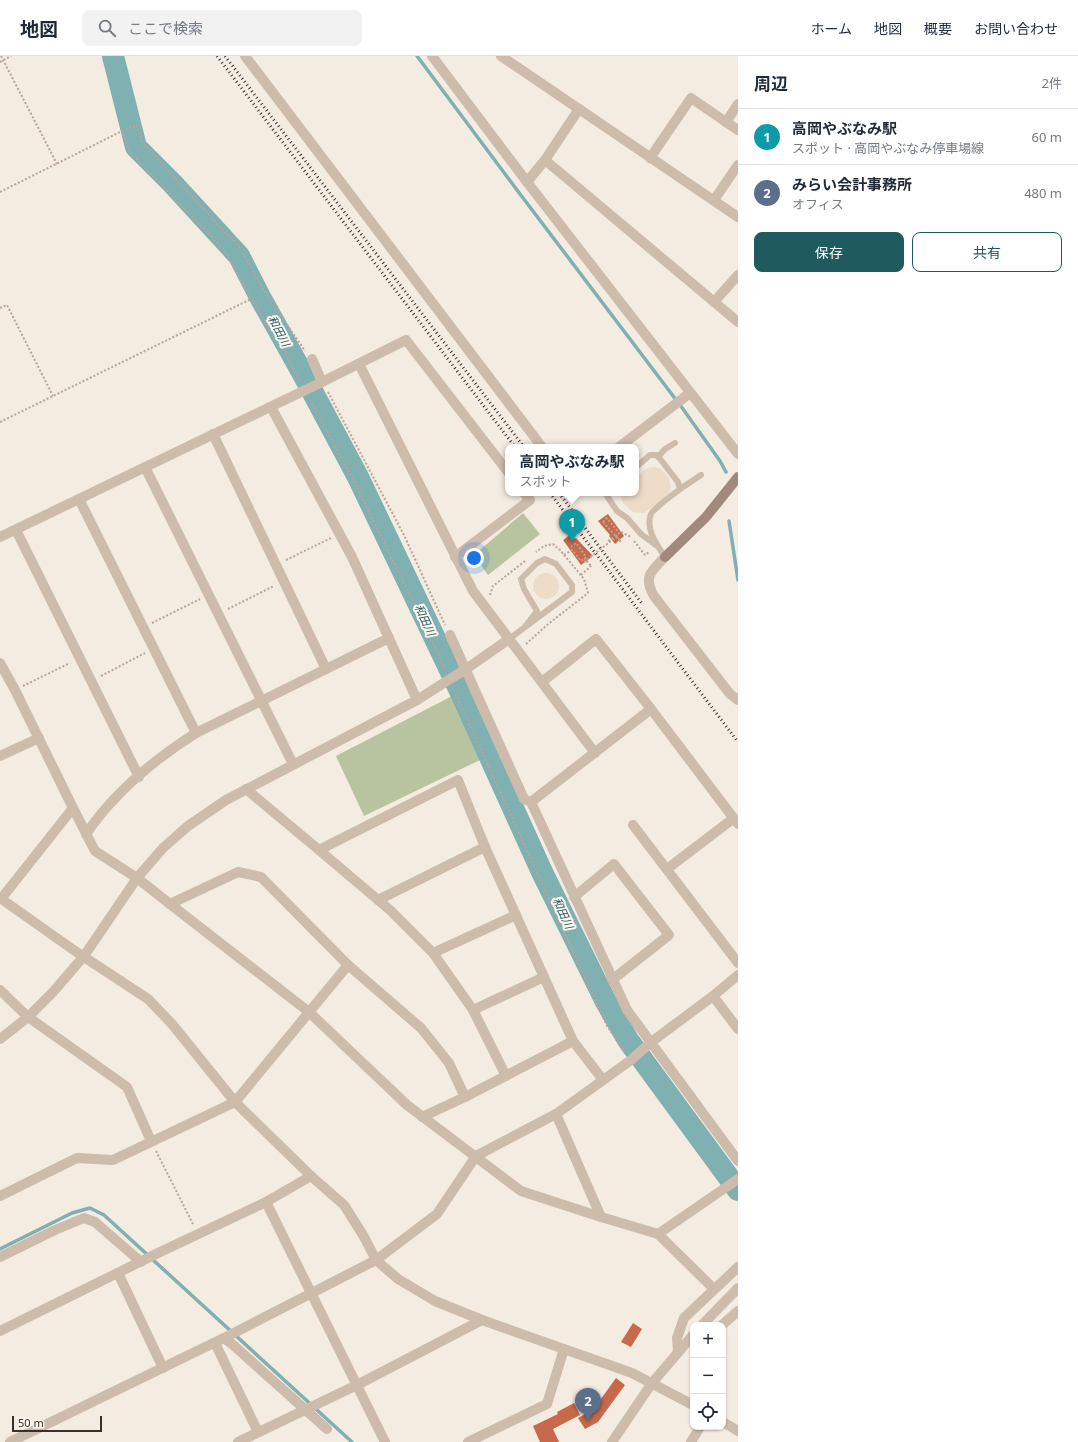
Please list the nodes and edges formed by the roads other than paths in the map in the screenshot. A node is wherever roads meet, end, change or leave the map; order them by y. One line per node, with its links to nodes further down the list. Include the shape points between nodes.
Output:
1 (246, 56): 24 (street)
2 (432, 56): 11 (street)
3 (501, 56): 5 (street)
4 (738, 104): 6 (street)
5 (579, 109): 8 (street); 9 (street)
6 (726, 122): 7 (street); 8 (street, via 691,98)
7 (738, 130)
8 (650, 158): 12 (street)
9 (545, 160): 11 (street); 15 (street)
10 (738, 165): 12 (street)
11 (527, 182): 20 (street)
12 (714, 200): 13 (street)
13 (738, 216)
14 (738, 275): 15 (street)
15 (714, 302): 16 (street)
16 (738, 322)
17 (312, 360): 19 (street)
18 (359, 364): 19 (street); 30 (street, via 406,340); 40 (street)
19 (322, 382): 21 (street)
20 (687, 395): 25 (street); 26 (street)
21 (271, 407): 22 (street); 44 (street, via 352,558)
22 (214, 434): 29 (street); 47 (street)
23 (675, 443): 27 (lane)
24 (540, 444)
25 (623, 444)
26 (738, 454)
27 (658, 457): 28 (lane, via 650,456); 33 (lane)
28 (639, 465)
29 (145, 467): 36 (street); 52 (street)
30 (505, 468)
31 (700, 475): 33 (lane)
32 (738, 477): 41 (main road, via 706,517)
33 (680, 488): 39 (lane, via 652,512 649,523)
34 (527, 496): 40 (street, via 530,500)
35 (607, 496): 39 (lane, via 617,511)
36 (79, 499): 37 (street); 54 (street)
37 (16, 530): 38 (street); 59 (street)
38 (0, 537)
39 (656, 545): 41 (lane)
40 (455, 557): 45 (street, via 473,591)
41 (665, 557): 51 (street, via 653,568 649,587 730,694)
42 (524, 628): 42 (lane, via 537,611 528,599 521,579 537,563 545,559 556,564 572,585 572,592); 45 (lane)
43 (450, 635): 48 (street)
44 (389, 638): 47 (street); 50 (street)
45 (509, 639): 48 (street); 49 (street)
46 (0, 662): 55 (street)
47 (326, 669): 52 (street)
48 (465, 670): 50 (street); 61 (street, via 524,799)
49 (542, 682): 53 (street, via 596,639); 56 (street)
50 (417, 700): 58 (street)
51 (738, 700)
52 (261, 701): 54 (street); 58 (street)
53 (651, 709): 56 (street); 63 (street)
54 (196, 732): 59 (street, via 159,758)
55 (39, 738): 57 (street); 62 (street)
56 (595, 753): 61 (street)
57 (0, 756)
58 (293, 764): 60 (street)
59 (139, 777): 65 (street, via 113,800)
60 (246, 789): 67 (street); 69 (street, via 188,826 163,848)
61 (531, 802): 70 (street)
62 (73, 808): 65 (street); 71 (street)
63 (736, 821): 68 (street)
64 (633, 825): 68 (street)
65 (86, 834): 69 (street, via 95,851)
66 (485, 847): 67 (street, via 458,780); 72 (street); 74 (street)
67 (319, 850): 72 (street)
68 (667, 869): 77 (street)
69 (137, 878): 73 (street); 76 (street)
70 (574, 897): 81 (street); 81 (street, via 614,864 669,935)
71 (0, 898): 76 (street)
72 (378, 900): 75 (street)
73 (170, 904): 78 (street, via 238,872 261,877); 85 (street)
74 (516, 914): 75 (street); 80 (street)
75 (433, 953): 84 (street)
76 (84, 956): 86 (street); 94 (street, via 148,999 172,1024)
77 (738, 963)
78 (348, 966): 85 (street); 93 (street, via 421,1028 449,1064)
79 (738, 975): 83 (street)
80 (544, 977): 84 (street); 89 (street)
81 (612, 980): 90 (street)
82 (0, 990): 86 (street)
83 (713, 996): 87 (street); 90 (street)
84 (473, 1010): 91 (street)
85 (309, 1012): 94 (street); 96 (street)
86 (28, 1017): 88 (street); 97 (street, via 127,1087)
87 (738, 1029)
88 (0, 1039)
89 (574, 1041): 91 (street); 92 (street)
90 (647, 1046): 92 (street); 99 (street)
91 (506, 1076): 93 (street)
92 (604, 1080): 95 (street)
93 (465, 1097): 96 (street)
94 (235, 1102): 97 (street); 100 (street)
95 (556, 1114): 98 (street); 104 (street)
96 (422, 1117): 98 (street)
97 (151, 1142): 102 (street, via 113,1160 77,1158)
98 (476, 1156): 104 (street, via 521,1191); 107 (street, via 438,1214)
99 (738, 1160)
100 (311, 1176): 103 (street); 107 (street, via 344,1205)
101 (738, 1179): 105 (street)
102 (0, 1196)
103 (266, 1202): 108 (street); 113 (street)
104 (601, 1217): 105 (street)
105 (658, 1234): 112 (street)
106 (0, 1257): 108 (street, via 84,1218 95,1222)
107 (376, 1260): 113 (street); 115 (street, via 398,1279 435,1301)
108 (141, 1262): 110 (street)
109 (738, 1267): 112 (street)
110 (118, 1274): 118 (street); 123 (street)
111 (738, 1288): 116 (street)
112 (714, 1289): 122 (street, via 684,1318 677,1338)
113 (311, 1294): 120 (street); 125 (street)
114 (736, 1317): 117 (street)
115 (482, 1320): 121 (street); 125 (street)
116 (705, 1322)
117 (726, 1323)
118 (0, 1332)
119 (690, 1338): 122 (street)
120 (222, 1339): 123 (street); 127 (street, via 232,1344); 132 (street)
121 (564, 1349): 124 (street, via 632,1373); 136 (street, via 547,1404)
122 (678, 1352): 124 (street)
123 (163, 1368): 133 (street)
124 (652, 1383): 126 (street); 137 (street)
125 (356, 1385): 127 (street); 135 (street)
126 (690, 1403)
127 (306, 1409): 129 (street); 132 (street)
128 (726, 1424): 131 (street)
129 (327, 1428)
130 (698, 1430): 138 (street)
131 (738, 1431)
132 (258, 1432): 134 (street)
133 (10, 1442)
134 (238, 1442)
135 (385, 1442)
136 (468, 1442)
137 (612, 1442)
138 (691, 1442)

